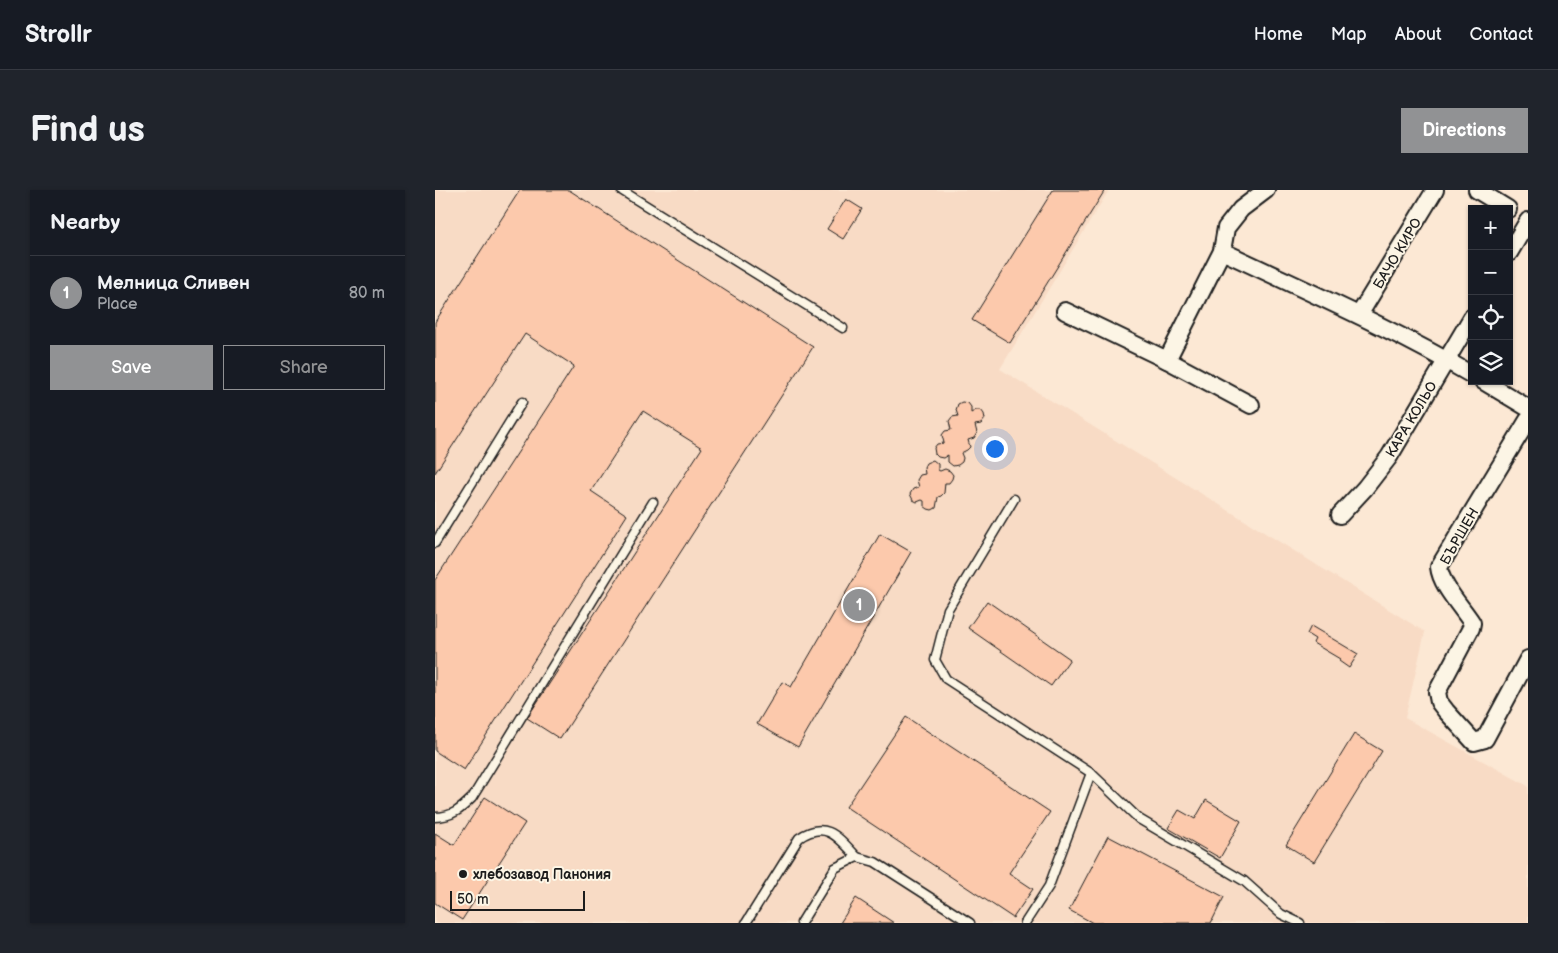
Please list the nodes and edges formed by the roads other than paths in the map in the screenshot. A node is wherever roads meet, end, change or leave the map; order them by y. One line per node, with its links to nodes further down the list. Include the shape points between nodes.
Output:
1 (621, 190): 13 (lane)
2 (1266, 190): 9 (street, via 1241,209 1226,228)
3 (1435, 190): 11 (street, БАЧО КИРО)
4 (1477, 190): 5 (street)
5 (1502, 205)
6 (1513, 212): 7 (street)
7 (1528, 221): 8 (street)
8 (1511, 250)
9 (1221, 251): 11 (street); 14 (street)
10 (1065, 311): 14 (street)
11 (1359, 316): 15 (street)
12 (1468, 324): 15 (street, КАРА КОЛЬО)
13 (843, 328)
14 (1167, 360): 19 (street)
15 (1446, 360): 16 (street); 24 (street, КАРА КОЛЬО, via 1389,457)
16 (1468, 373)
17 (1490, 385): 20 (street)
18 (522, 402): 25 (lane)
19 (1251, 405)
20 (1528, 408)
21 (1528, 420): 26 (street, БЪРШЕН, via 1439,567 1444,582 1472,623 1437,692 1439,702 1474,742 1485,739)
22 (1014, 499): 27 (lane, via 948,609 935,660 946,680)
23 (653, 502): 28 (lane, via 472,798 460,810 446,817)
24 (1340, 514)
25 (435, 543)
26 (1528, 659)
27 (1091, 773): 33 (lane, via 1049,886); 34 (lane, via 1139,819 1244,881 1281,914)
28 (435, 817)
29 (857, 857): 30 (lane, via 835,834 823,829 809,831 799,838); 31 (lane, via 835,868); 32 (lane, via 875,862)
30 (747, 923)
31 (801, 923)
32 (969, 923)
33 (1025, 923)
34 (1300, 923)

